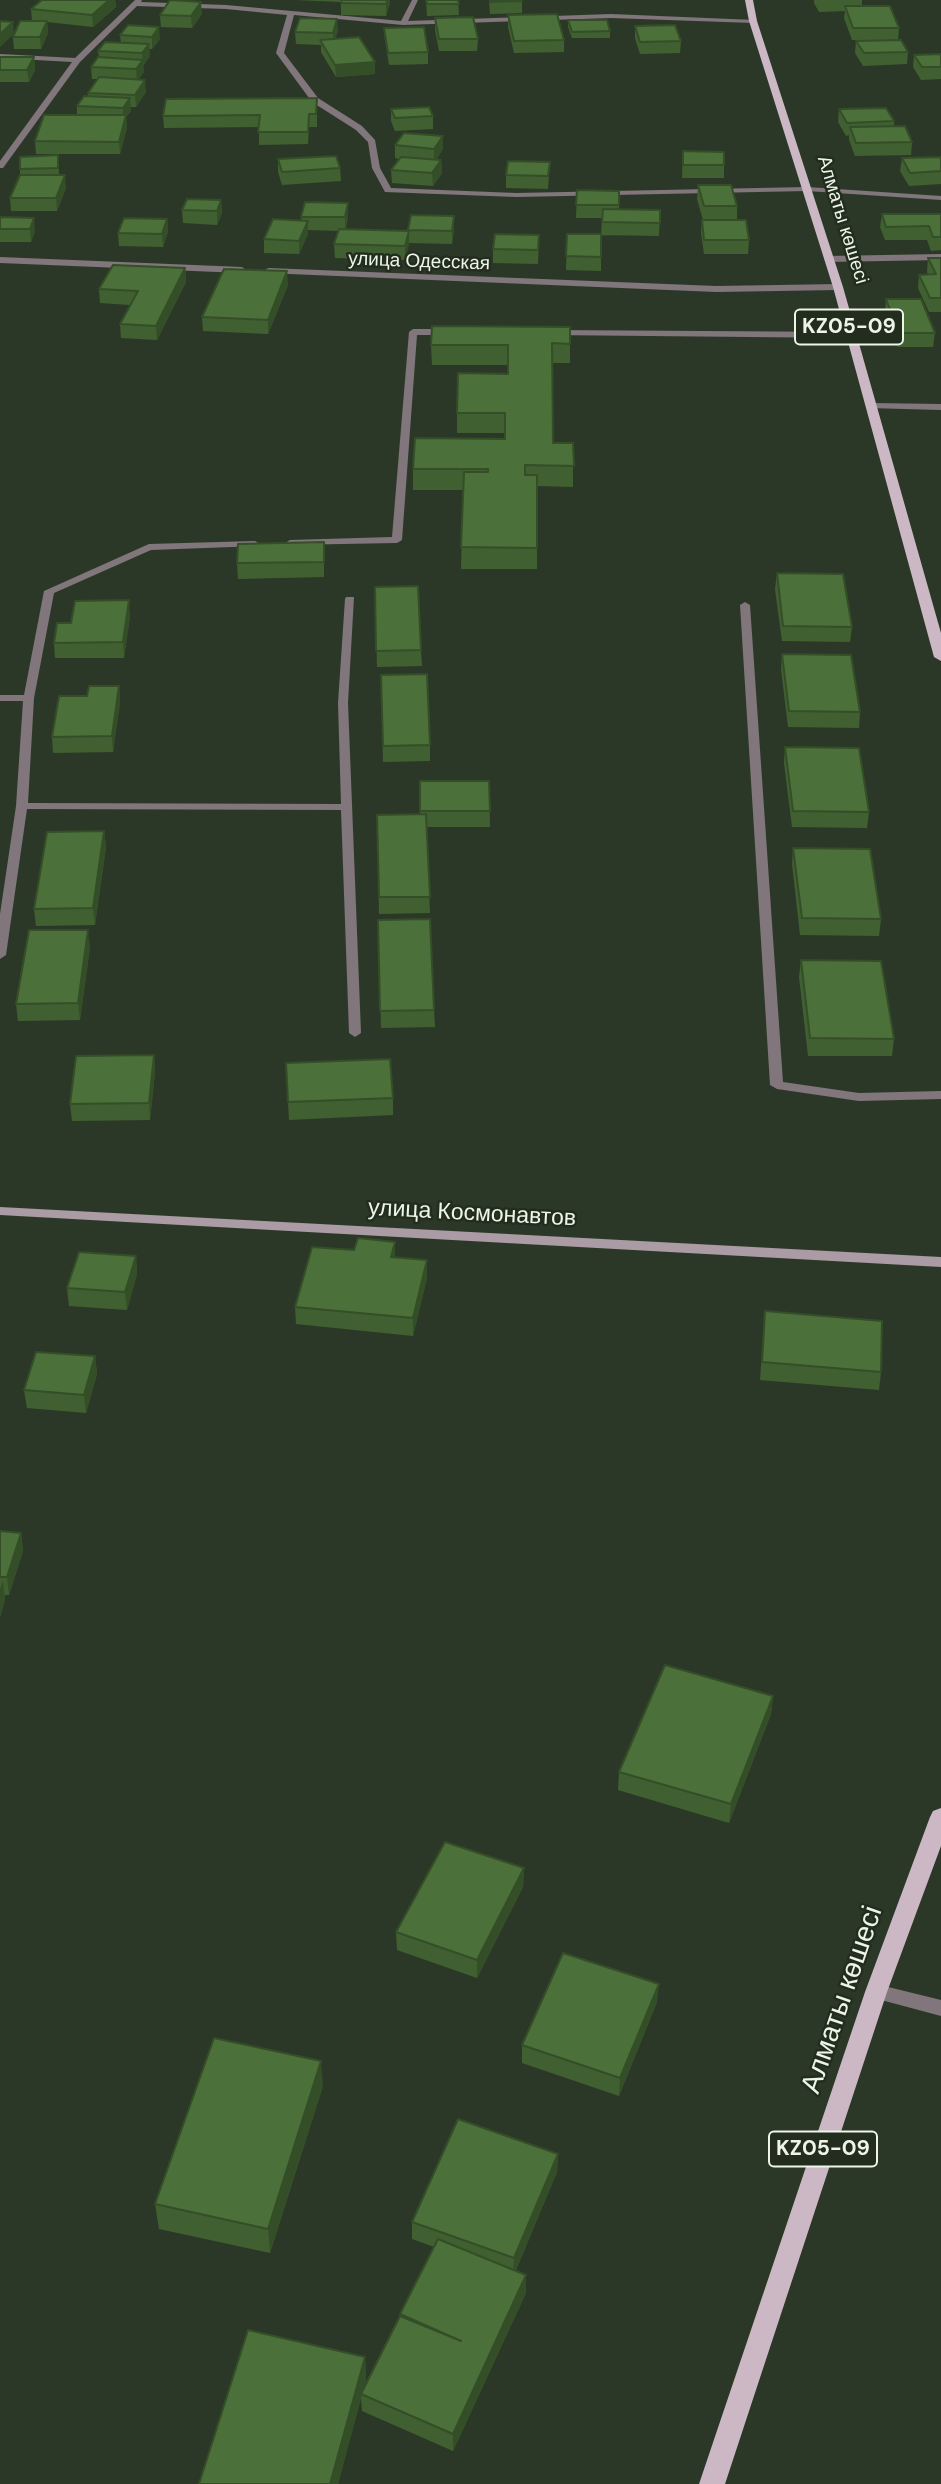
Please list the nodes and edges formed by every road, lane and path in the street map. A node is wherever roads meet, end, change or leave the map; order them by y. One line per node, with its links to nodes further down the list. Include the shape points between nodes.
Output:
1 (415, 0): 6 (street)
2 (749, 0): 5 (main road, Алматы көшесі / KZ05-09)
3 (137, 2): 4 (street); 8 (street)
4 (290, 14): 6 (street); 10 (street, via 280,53 315,100 359,128 372,142 376,168 388,190 516,195)
5 (753, 21): 6 (street, via 611,16); 10 (main road, Алматы көшесі / KZ05-09)
6 (403, 23)
7 (0, 56): 8 (street)
8 (77, 60): 9 (street)
9 (0, 166)
10 (807, 189): 11 (street); 13 (main road, Алматы көшесі / KZ05-09)
11 (941, 198)
12 (941, 257): 13 (street)
13 (828, 259): 15 (main road, Алматы көшесі / KZ05-09)
14 (0, 260): 15 (street, улица Одесская, via 702,289)
15 (838, 287): 18 (main road, Алматы көшесі / KZ05-09)
16 (468, 332): 25 (street, via 413,332 397,540 149,547 49,591)
17 (536, 333): 18 (street)
18 (851, 335): 19 (main road, Алматы көшесі / KZ05-09)
19 (871, 406): 20 (street); 23 (main road, Алматы көшесі / KZ05-09)
20 (941, 407)
21 (350, 599): 27 (street, via 343,703)
22 (745, 605): 30 (street, via 777,1084 859,1097)
23 (941, 657)
24 (0, 698): 25 (street)
25 (29, 698): 26 (street)
26 (22, 806): 27 (street); 28 (street)
27 (346, 807): 29 (street)
28 (0, 955)
29 (355, 1033)
30 (941, 1096)
31 (0, 1211): 32 (main road, улица Космонавтов)
32 (941, 1262)
33 (941, 1816): 34 (main road, Алматы көшесі / KZ05-09)
34 (876, 1992): 35 (street); 36 (main road, Алматы көшесі / KZ05-09)
35 (941, 2008)
36 (712, 2484)

